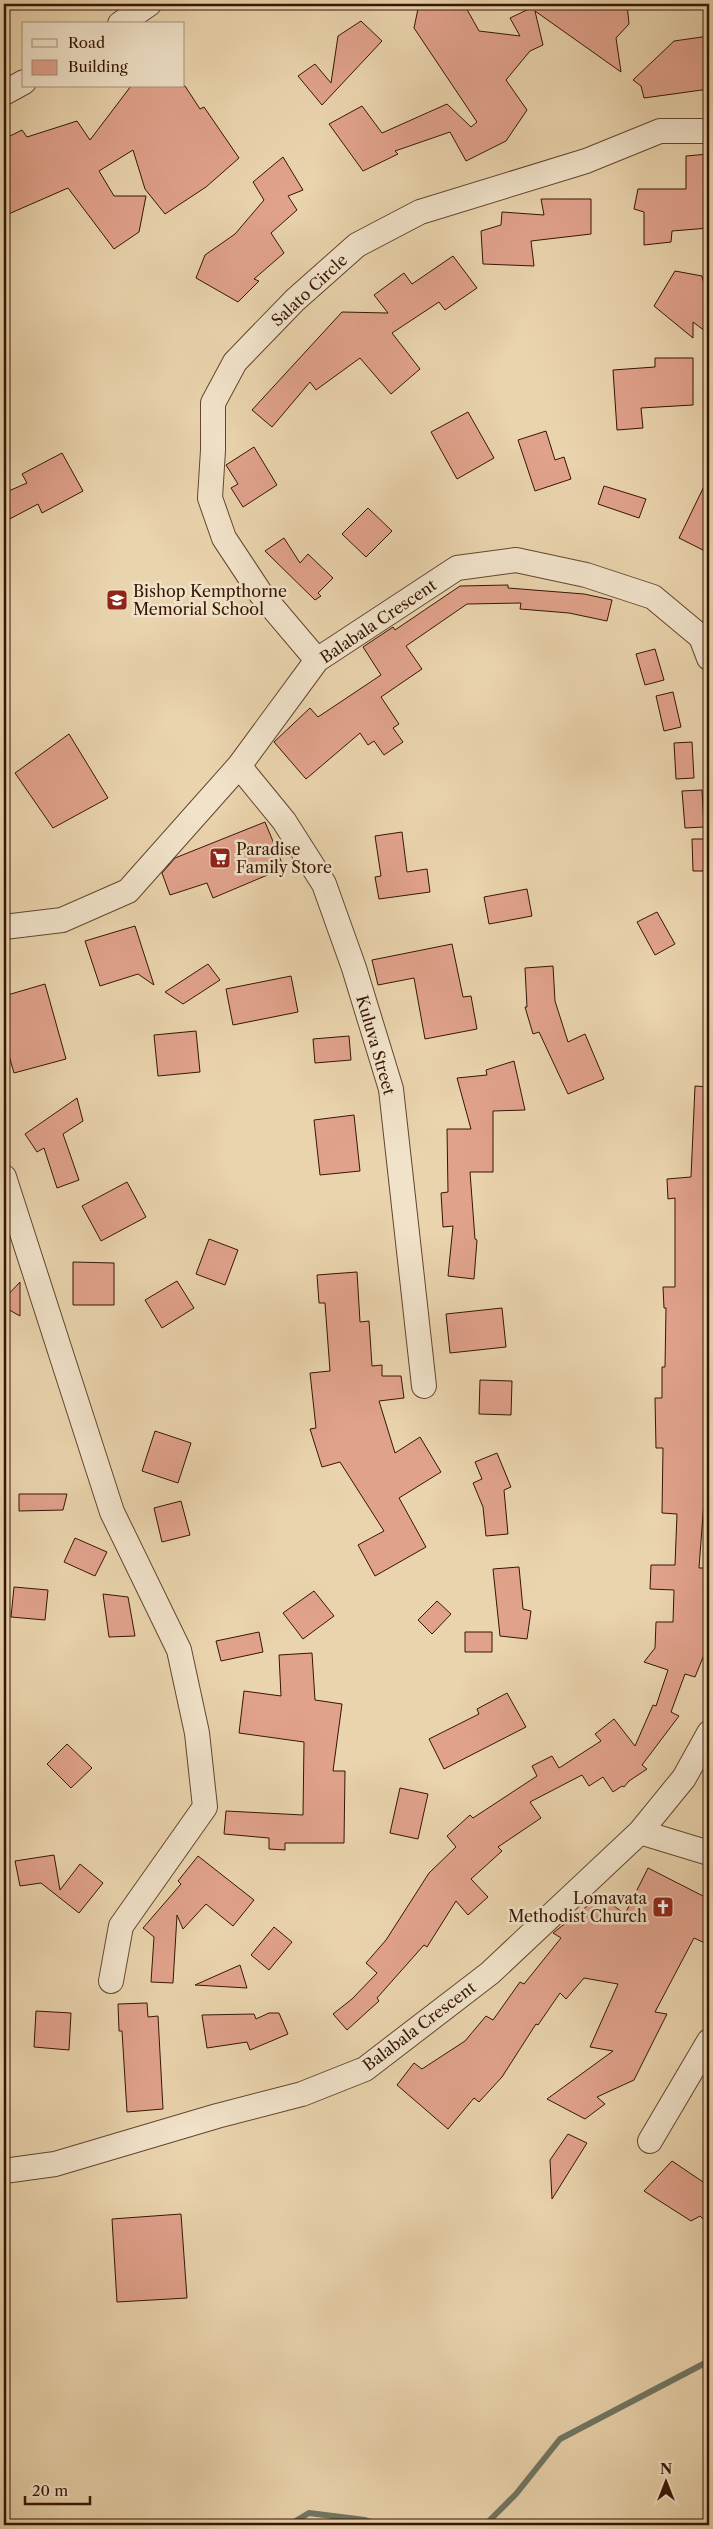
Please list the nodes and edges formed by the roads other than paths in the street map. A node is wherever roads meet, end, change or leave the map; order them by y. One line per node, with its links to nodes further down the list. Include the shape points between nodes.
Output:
1 (149, 4): 2 (street)
2 (123, 22)
3 (22, 83): 4 (street)
4 (4, 93)
5 (709, 131): 7 (street, Salato Circle, via 660,131 586,161 420,212 357,245 295,300 236,362 214,403 210,498 224,538 261,594)
6 (709, 658): 7 (street, Balabala Crescent, via 701,637 653,597 586,575 516,560 457,568)
7 (317, 660): 8 (street, Balabala Crescent)
8 (239, 766): 9 (street, Balabala Crescent, via 128,891 62,920); 11 (street, Kuluva Street, via 284,821 324,884 388,1080)
9 (4, 926)
10 (4, 1177): 15 (street, via 112,1512 179,1650 197,1733 205,1807 121,1926)
11 (424, 1386)
12 (709, 1734): 13 (street, Balabala Crescent, via 684,1778)
13 (640, 1832): 14 (street); 18 (street, Balabala Crescent, via 490,1973 365,2069 302,2094 55,2164)
14 (709, 1853)
15 (111, 1980)
16 (709, 2041): 17 (street)
17 (650, 2141)
18 (4, 2171)

